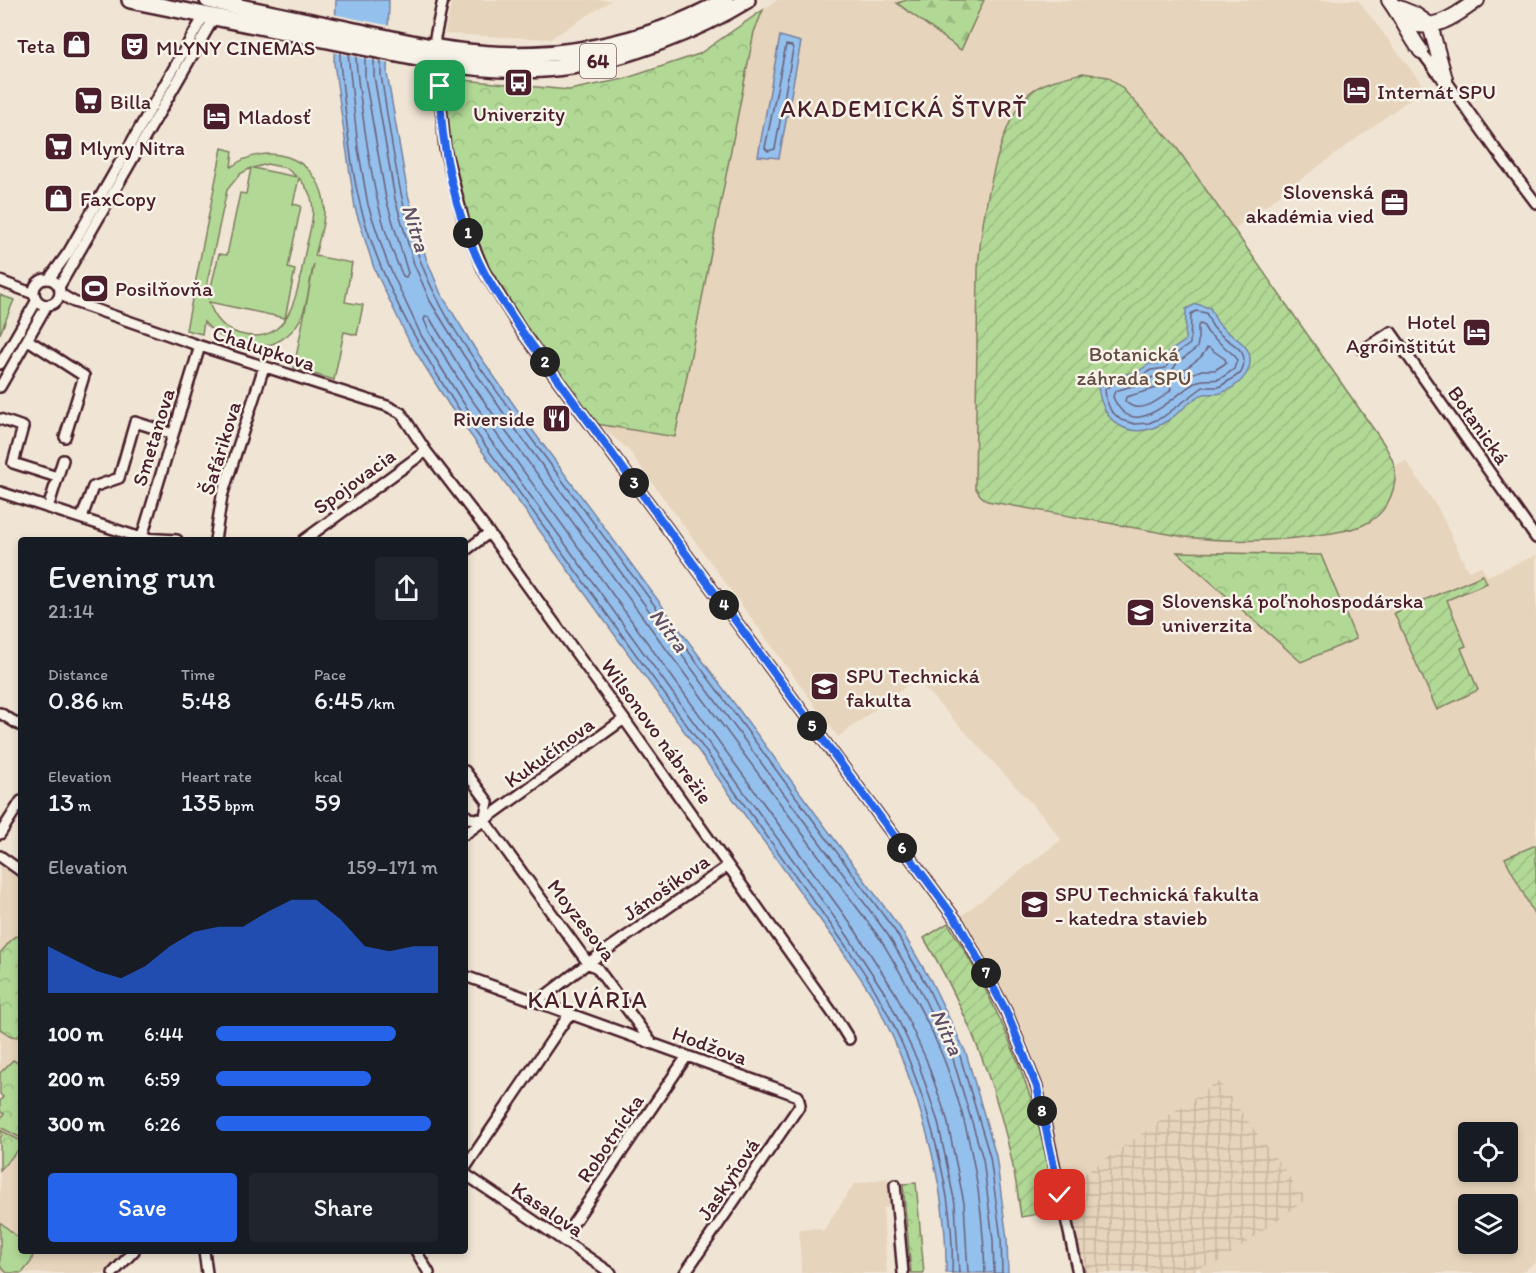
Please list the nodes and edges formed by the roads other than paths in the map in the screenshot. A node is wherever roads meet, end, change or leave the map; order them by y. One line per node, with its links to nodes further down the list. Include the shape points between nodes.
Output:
1 (130, 0): 8 (main road, 64)
2 (443, 0): 15 (street, via 435,37)
3 (725, 0): 15 (main road, 64, via 659,29 597,48 513,55)
4 (747, 0): 15 (main road, 64, via 664,39 570,66 484,68)
5 (1477, 0): 9 (street)
6 (1392, 3): 10 (street); 11 (street)
7 (214, 5): 8 (main road, 64); 12 (street); 15 (main road, 64); 23 (street)
8 (184, 10): 12 (street)
9 (1448, 19): 11 (street); 13 (street)
10 (1403, 20): 11 (street, via 1421,27); 14 (street)
11 (1430, 25): 13 (street); 14 (street)
12 (193, 36): 18 (street, via 68,253)
13 (1437, 47): 16 (street)
14 (1421, 51): 16 (street)
15 (436, 55): 79 (street, via 445,149 464,223 484,271 521,330 959,924 1006,1011 1037,1087)
16 (1445, 79): 17 (street)
17 (1536, 203)
18 (49, 279): 20 (street); 23 (street, via 57,283)
19 (0, 281): 21 (street)
20 (37, 284): 21 (street); 22 (street)
21 (10, 285): 22 (street)
22 (35, 297): 23 (street); 27 (street)
23 (55, 297): 24 (street); 25 (street, Chalupkova)
24 (28, 340): 29 (street); 32 (street, via 84,376)
25 (200, 346): 28 (street, Chalupkova); 31 (street, Smetanova)
26 (1363, 350): 44 (street, Botanická, via 1391,332)
27 (0, 364)
28 (264, 367): 33 (street, Chalupkova, via 401,413); 42 (street, Šafárikova, via 222,496)
29 (0, 387)
30 (0, 419): 35 (street, via 23,427 12,462)
31 (173, 434): 38 (street, via 135,422 119,478 93,487); 41 (street, Smetanova)
32 (65, 437)
33 (426, 451): 39 (street, Wilsonovo nábrežie); 43 (street, Spojovacia)
34 (63, 460): 35 (street)
35 (57, 477): 37 (street)
36 (0, 492): 37 (street)
37 (48, 508): 38 (street)
38 (82, 518): 40 (street)
39 (489, 533): 45 (street); 47 (street, Wilsonovo nábrežie)
40 (135, 537)
41 (142, 537)
42 (215, 537)
43 (308, 537)
44 (1536, 538)
45 (468, 549)
46 (0, 713): 48 (street)
47 (624, 719): 52 (street, Kukučínova); 56 (street, Wilsonovo nábrežie)
48 (18, 724)
49 (468, 775): 52 (street, Moyzesova, via 488,802)
50 (18, 806): 54 (street)
51 (468, 818): 52 (street)
52 (484, 820): 53 (street, Kukučínova); 58 (street, Moyzesova)
53 (468, 832)
54 (0, 834)
55 (0, 856): 57 (street)
56 (728, 866): 58 (street, Jánošíkova); 62 (street, Wilsonovo nábrežie)
57 (18, 869)
58 (588, 963): 60 (street, Jánošíkova); 63 (street, Moyzesova, via 597,968)
59 (468, 977): 60 (street, Hodžova)
60 (537, 1002): 61 (street, Hodžova)
61 (570, 1013): 63 (street, Hodžova); 66 (street)
62 (849, 1039)
63 (651, 1042): 64 (street, Hodžova)
64 (687, 1056): 65 (street, Hodžova, via 798,1096); 69 (street, Robotnícka)
65 (800, 1105): 77 (street, Jaskyňová)
66 (468, 1164)
67 (468, 1176): 69 (street, Kasalova)
68 (895, 1185): 78 (street)
69 (562, 1240): 76 (street, Kasalova)
70 (131, 1254): 73 (street)
71 (204, 1254): 74 (street)
72 (418, 1254): 75 (street)
73 (113, 1273)
74 (207, 1273)
75 (429, 1273)
76 (611, 1273)
77 (685, 1273)
78 (903, 1273)
79 (1078, 1273)

